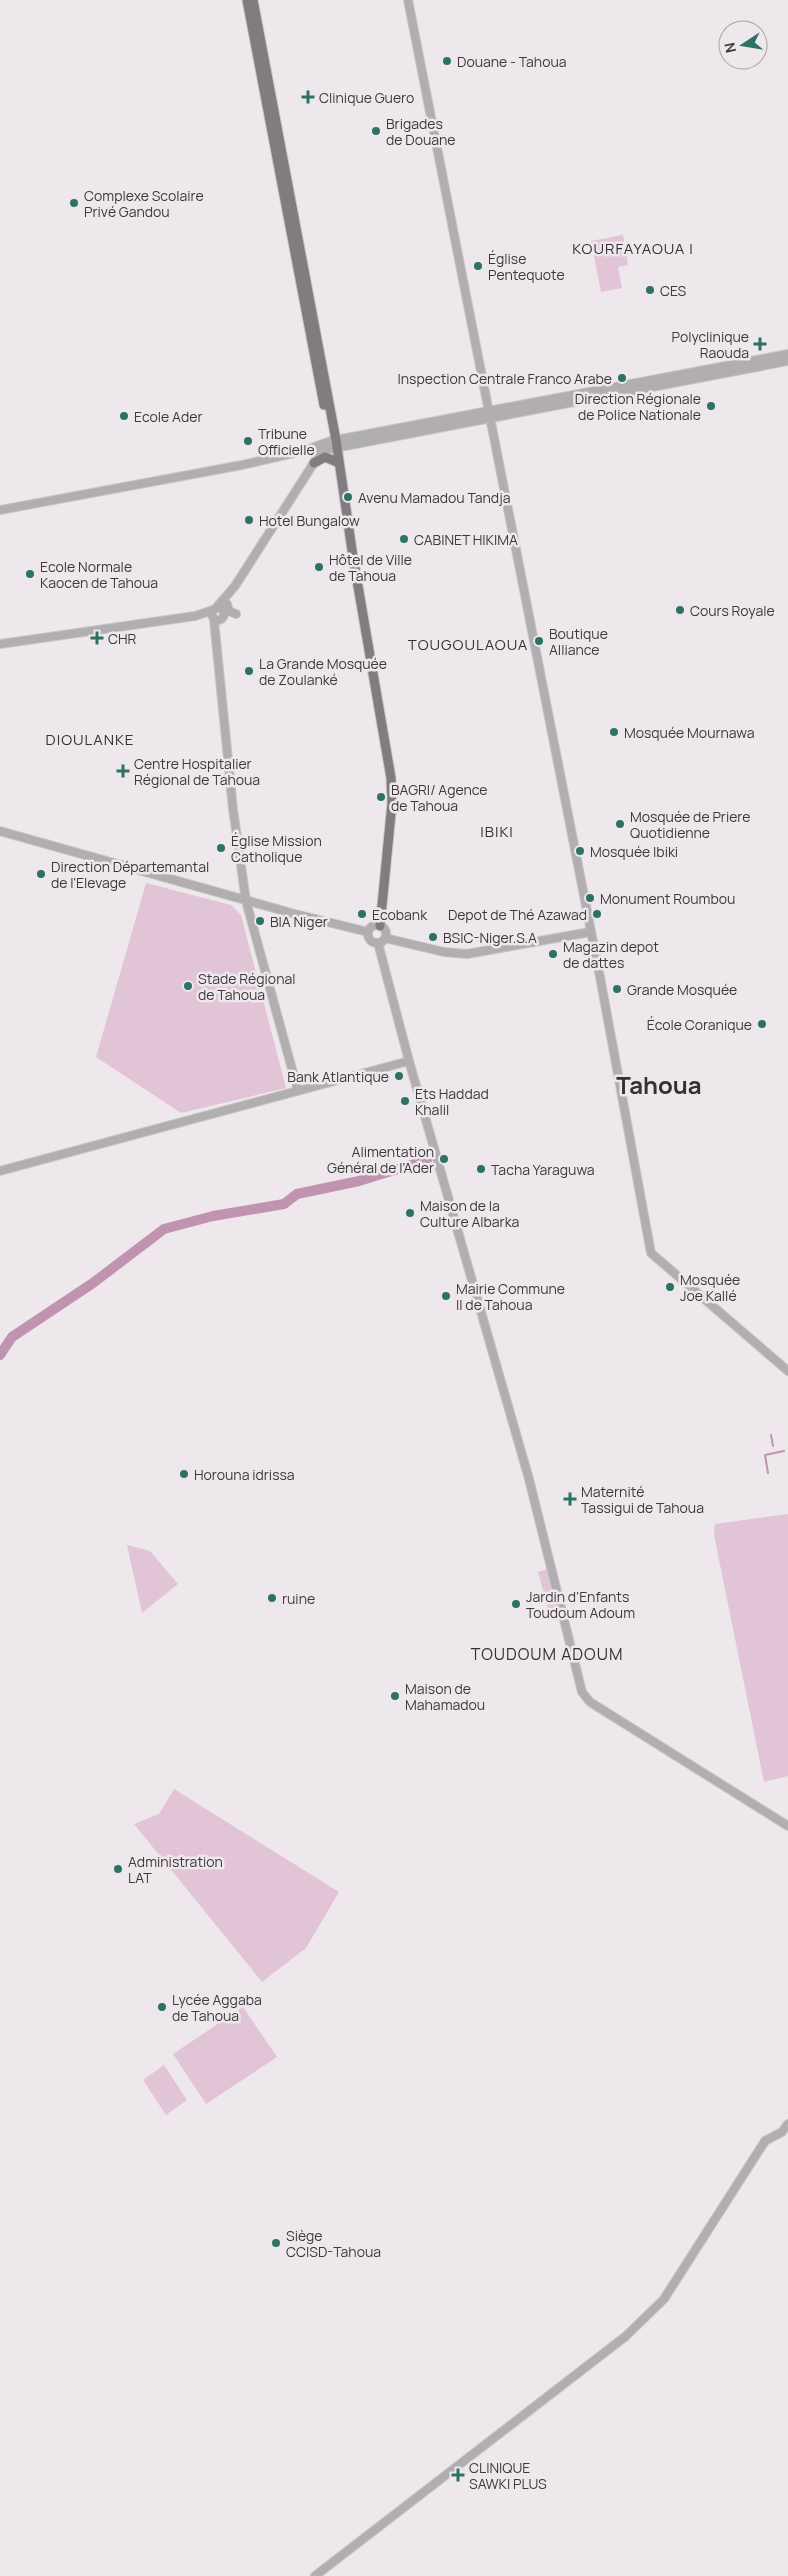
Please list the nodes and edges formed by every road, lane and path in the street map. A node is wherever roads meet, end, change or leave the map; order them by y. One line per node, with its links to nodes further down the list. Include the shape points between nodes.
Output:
1 (247, 0): 7 (main road)
2 (253, 0): 7 (main road)
3 (408, 0): 6 (street)
4 (788, 354): 6 (street)
5 (788, 361): 6 (street)
6 (489, 415): 7 (street); 21 (street)
7 (334, 444): 8 (street); 10 (main road); 11 (street, via 242,465)
8 (322, 450): 9 (street); 12 (street)
9 (314, 463): 10 (main road, via 325,457); 13 (street)
10 (338, 466): 19 (main road, via 391,778 392,803)
11 (0, 510)
12 (0, 514)
13 (235, 586): 14 (street); 14 (street)
14 (218, 613): 15 (street, via 229,610); 16 (street); 18 (street, via 216,632 233,809)
15 (236, 614)
16 (0, 644)
17 (0, 831): 18 (street)
18 (246, 901): 20 (street); 24 (street)
19 (380, 926): 20 (street, via 374,926); 22 (street, via 385,932)
20 (368, 932): 22 (street, via 370,940)
21 (590, 932): 22 (street, via 467,954); 26 (street, via 651,1253)
22 (381, 940): 23 (street)
23 (409, 1061): 24 (street); 27 (street, via 529,1479 582,1692 590,1702)
24 (298, 1091): 25 (street)
25 (0, 1171)
26 (788, 1371)
27 (788, 1826)
28 (788, 2124): 29 (street, via 782,2132 766,2141 664,2299 626,2336)
29 (315, 2576)

